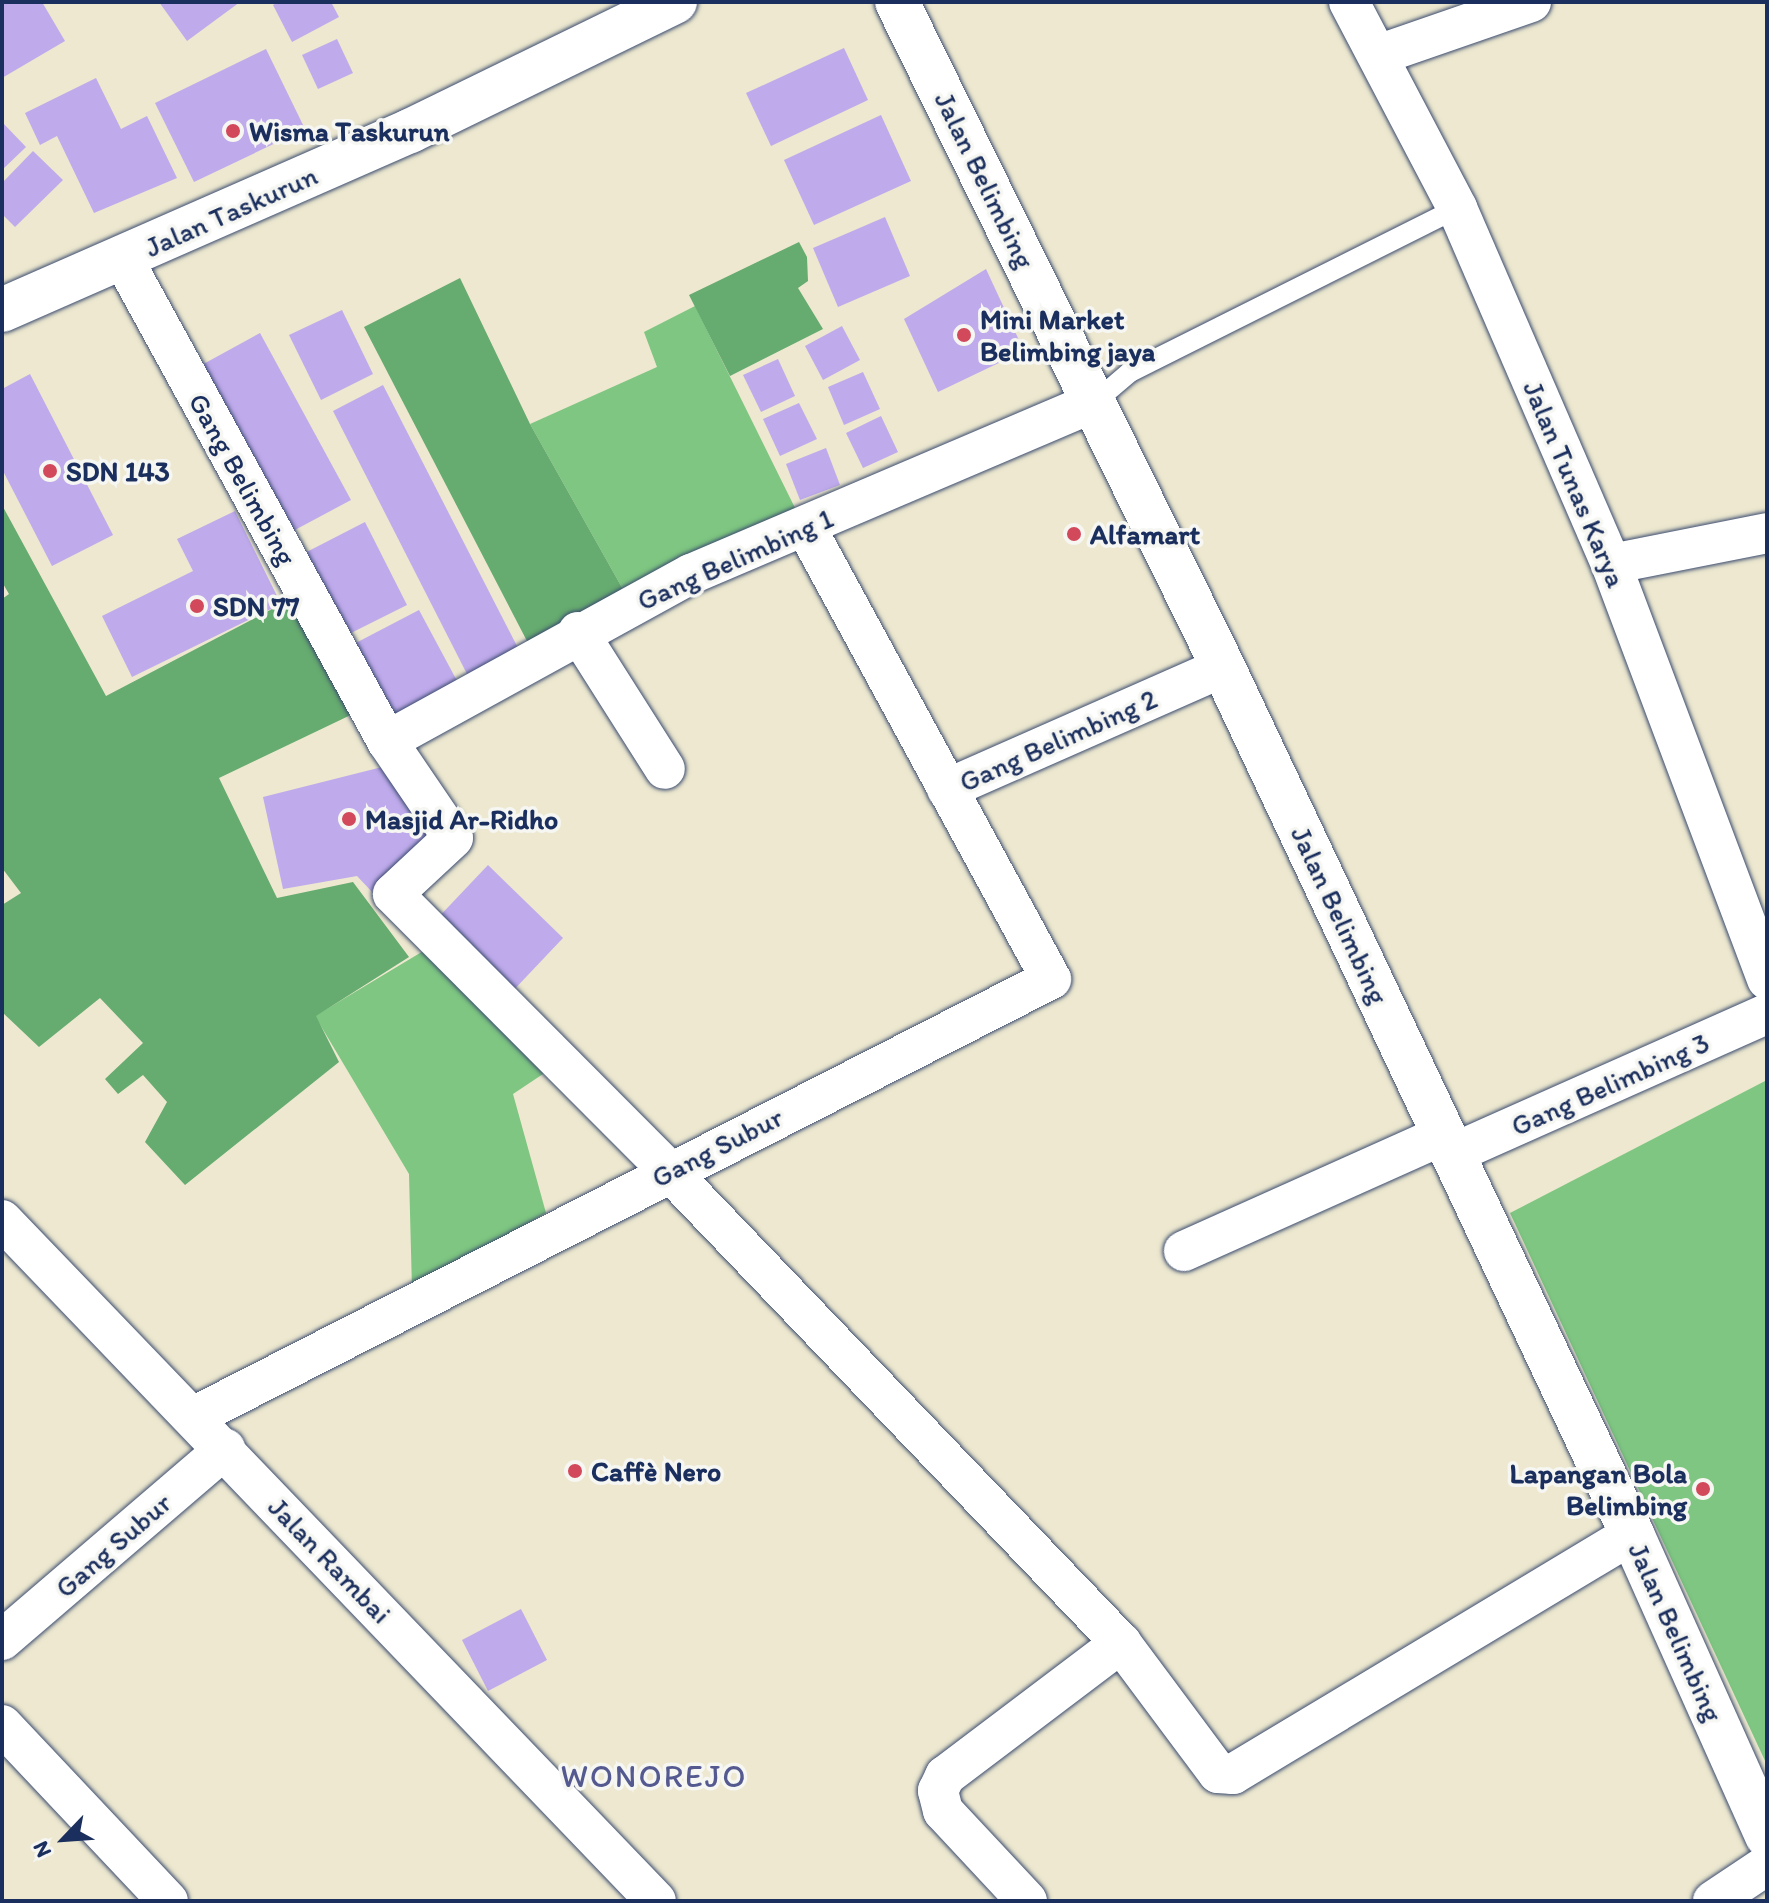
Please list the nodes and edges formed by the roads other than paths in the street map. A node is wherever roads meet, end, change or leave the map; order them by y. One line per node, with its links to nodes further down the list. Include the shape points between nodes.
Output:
1 (675, 2): 7 (street, Jalan Taskurun, via 433,121)
2 (897, 2): 9 (street, Jalan Belimbing)
3 (1349, 2): 5 (street, Jalan Tunas Karya)
4 (1531, 2): 5 (street)
5 (1378, 55): 6 (street, Jalan Tunas Karya)
6 (1457, 208): 9 (lane, via 1130,372); 12 (street, Jalan Tunas Karya)
7 (123, 259): 8 (street, Jalan Taskurun); 15 (street, Gang Belimbing)
8 (2, 310)
9 (1096, 401): 10 (street, Gang Belimbing 1); 14 (street, Jalan Belimbing)
10 (805, 526): 13 (street, Gang Belimbing 1, via 691,574); 17 (street, Gang Belimbing 2)
11 (1767, 533): 12 (street)
12 (1611, 564): 18 (street, Jalan Tunas Karya)
13 (578, 632): 15 (street, Gang Belimbing 1, via 531,666); 16 (street)
14 (1223, 667): 17 (street, Gang Belimbing 2); 20 (street, Jalan Belimbing)
15 (387, 741): 21 (street, Gang Belimbing, via 453,838 393,894)
16 (665, 769)
17 (947, 789): 21 (street, Gang Subur, via 1051,979)
18 (1767, 980)
19 (1767, 1014): 20 (street, Gang Belimbing 3)
20 (1448, 1145): 23 (street, Gang Belimbing 3); 26 (street, Jalan Belimbing)
21 (669, 1171): 24 (street, Gang Subur); 28 (street)
22 (2, 1220): 24 (street, Jalan Rambai)
23 (1184, 1251)
24 (193, 1417): 25 (street, Jalan Rambai)
25 (225, 1449): 27 (street, Gang Subur); 33 (street, Jalan Rambai)
26 (1632, 1534): 28 (street, via 1233,1774 1218,1773); 30 (street, Jalan Belimbing)
27 (2, 1640)
28 (1121, 1643): 34 (street, via 945,1776 938,1791 943,1811)
29 (2, 1725): 32 (street)
30 (1767, 1836)
31 (1767, 1865): 35 (street)
32 (168, 1901)
33 (656, 1901)
34 (1027, 1901)
35 (1713, 1901)

